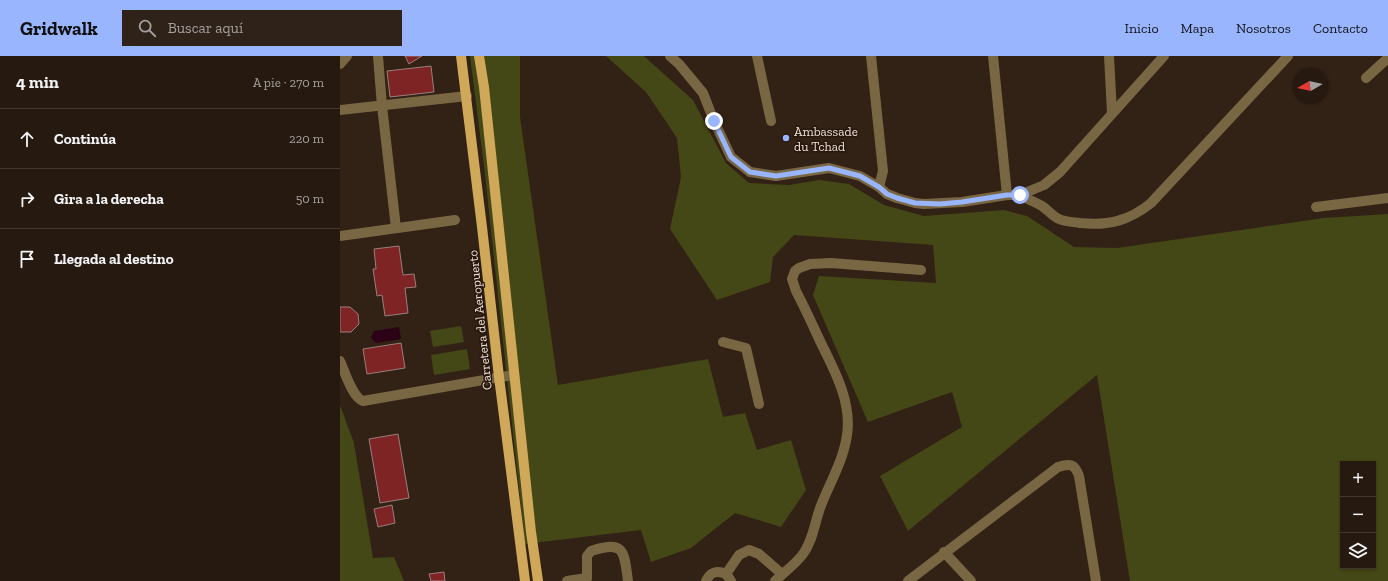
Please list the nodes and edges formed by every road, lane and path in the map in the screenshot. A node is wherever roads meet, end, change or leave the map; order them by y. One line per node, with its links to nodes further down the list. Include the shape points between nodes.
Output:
1 (346, 56): 13 (street)
2 (378, 56): 16 (street)
3 (461, 56): 15 (main road, Carretera del Aeropuerto)
4 (479, 56): 26 (main road)
5 (670, 56): 20 (street, via 703,93 731,157 750,172 776,176 829,168 860,176)
6 (757, 56): 19 (street)
7 (871, 56): 20 (street, via 883,171)
8 (993, 56): 21 (street)
9 (1109, 56): 18 (street)
10 (1164, 56): 18 (street)
11 (1288, 56): 22 (street, via 1141,211 1109,224 1068,222)
12 (1388, 58): 14 (street)
13 (340, 64)
14 (1366, 78)
15 (467, 96): 16 (street); 27 (main road, Carretera del Aeropuerto)
16 (382, 106): 17 (street); 28 (street)
17 (340, 110)
18 (1112, 113): 22 (street, via 1055,177 1044,185)
19 (772, 121)
20 (879, 187): 21 (street, via 887,194 920,204 962,202)
21 (1007, 195): 22 (street)
22 (1020, 195)
23 (1388, 198): 24 (street)
24 (1316, 207)
25 (455, 220): 28 (street)
26 (498, 226): 27 (main road); 33 (main road)
27 (482, 227): 34 (main road, Carretera del Aeropuerto)
28 (396, 228): 29 (street)
29 (340, 236)
30 (921, 270): 38 (street, via 831,263 810,264 795,271 792,278 796,291 835,372 848,418 847,436 838,466 816,516 808,546)
31 (723, 342): 35 (street, via 746,348)
32 (340, 361): 34 (street, via 354,394 363,401)
33 (513, 375): 34 (street); 41 (main road)
34 (499, 377): 40 (main road, Carretera del Aeropuerto)
35 (759, 404)
36 (944, 552): 45 (street); 46 (street); 47 (street, via 1058,467 1072,466 1076,468 1079,476)
37 (728, 577): 38 (street, via 739,555 749,550 759,554); 44 (street, via 722,572 713,573)
38 (779, 578)
39 (587, 580): 42 (street); 43 (street, via 590,551 611,547 619,549 624,555)
40 (525, 581)
41 (538, 581)
42 (567, 581)
43 (628, 581)
44 (706, 581)
45 (908, 581)
46 (971, 581)
47 (1096, 581)

